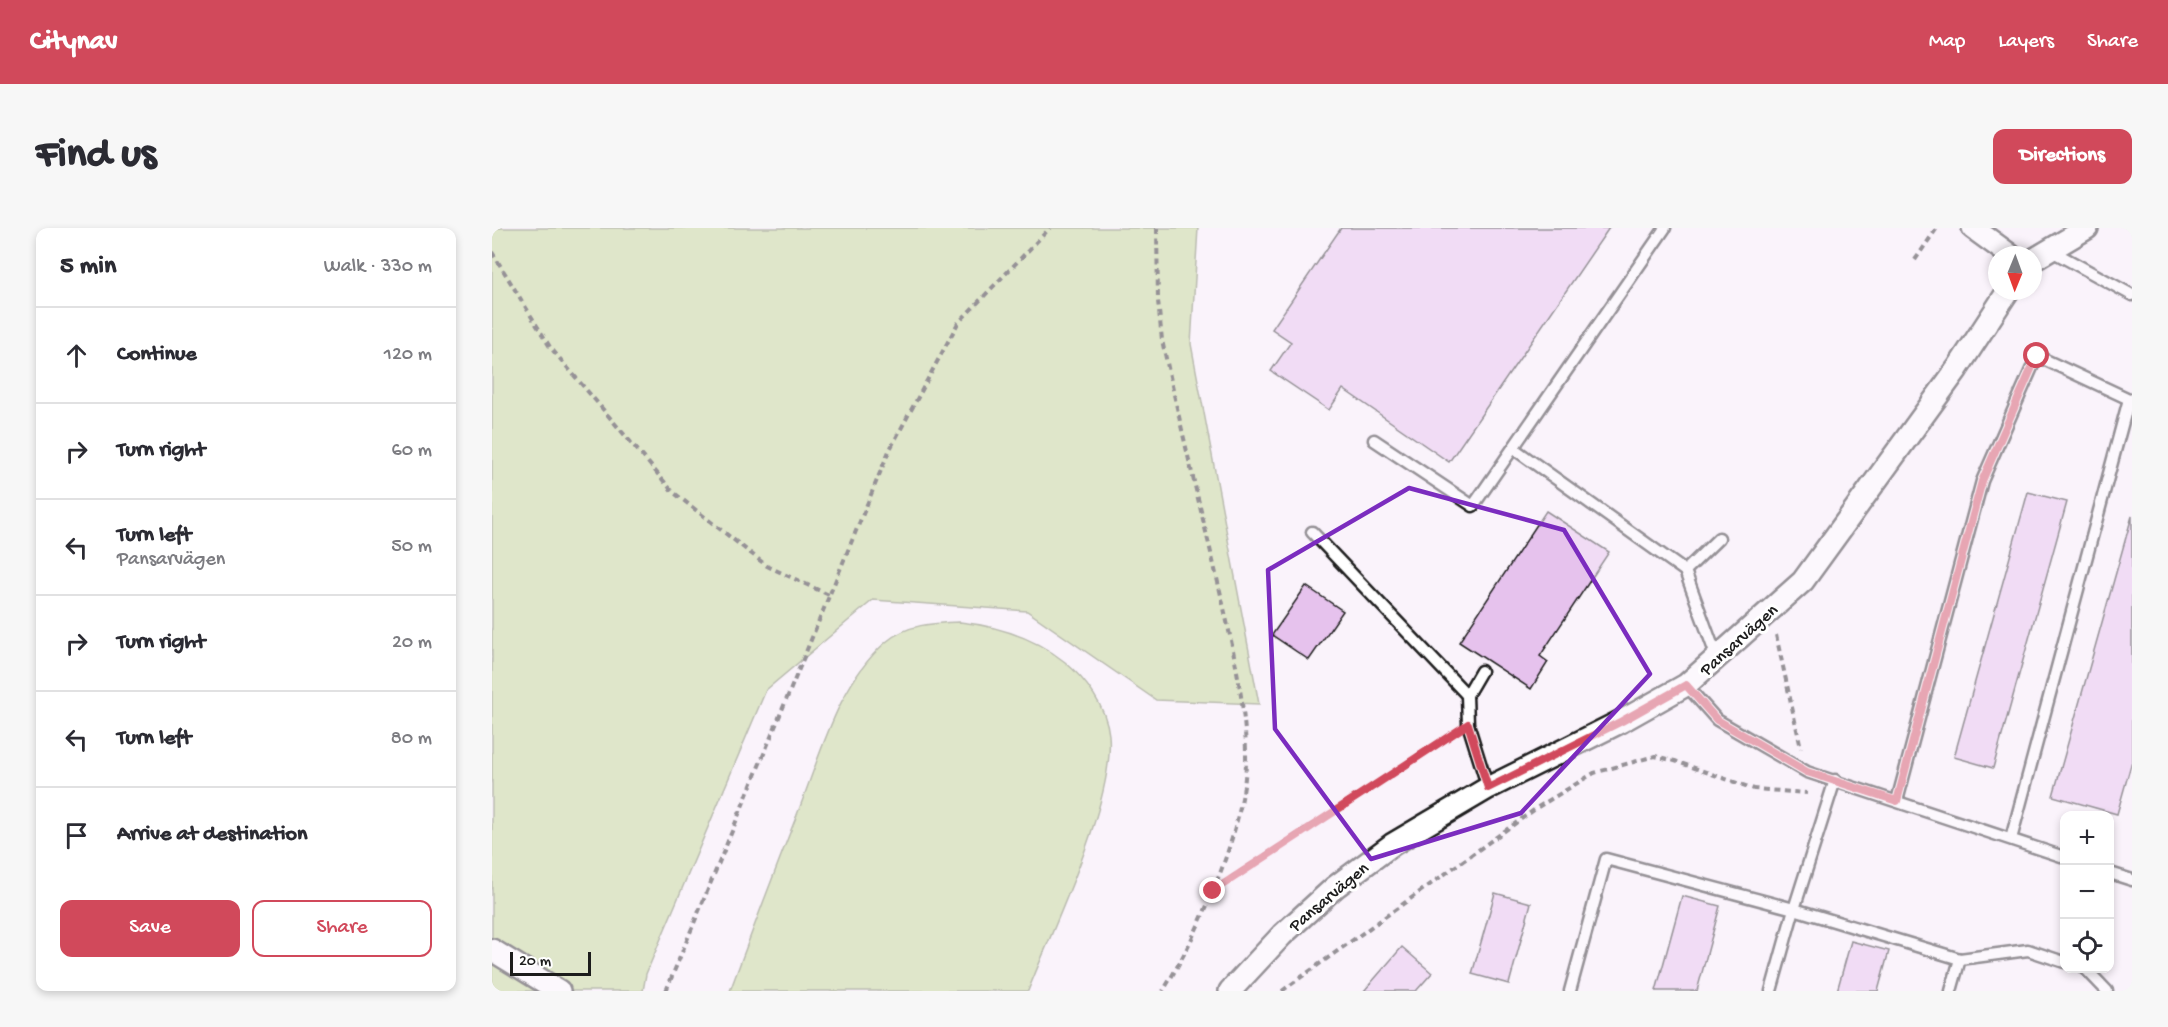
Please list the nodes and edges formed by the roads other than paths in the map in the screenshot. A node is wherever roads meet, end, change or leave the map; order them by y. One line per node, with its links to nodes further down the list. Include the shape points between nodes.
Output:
1 (1665, 228): 10 (lane)
2 (1973, 228): 4 (street)
3 (2087, 228): 5 (street)
4 (1998, 246)
5 (2042, 254)
6 (2042, 255): 7 (lane)
7 (2132, 295)
8 (2002, 300): 14 (street, Pansarvägen, via 1957,369 1803,581)
9 (1374, 440): 10 (lane, via 1473,506)
10 (1513, 448): 13 (lane)
11 (1312, 532): 17 (lane)
12 (1719, 538): 13 (lane)
13 (1685, 571): 14 (lane)
14 (1717, 658): 16 (street, Pansarvägen)
15 (1481, 670): 17 (lane)
16 (1686, 685): 18 (lane, via 1717,720 1807,772); 19 (street, Pansarvägen)
17 (1467, 695): 19 (lane, via 1468,724)
18 (1835, 780): 20 (lane); 25 (lane)
19 (1488, 788): 31 (street, Pansarvägen, via 1393,844 1335,887 1282,934)
20 (1897, 801): 21 (lane); 21 (lane, via 1982,481 2037,356 2129,399)
21 (2011, 839): 22 (lane)
22 (2060, 856)
23 (2114, 875): 24 (lane)
24 (2132, 880)
25 (1794, 909): 27 (lane); 32 (lane, via 1606,859); 33 (lane)
26 (492, 950): 30 (street)
27 (1959, 959): 28 (lane, via 2028,950); 34 (lane)
28 (2060, 961)
29 (2089, 973): 35 (lane)
30 (559, 991)
31 (1230, 991)
32 (1570, 991)
33 (1771, 991)
34 (1951, 991)
35 (2107, 991)

